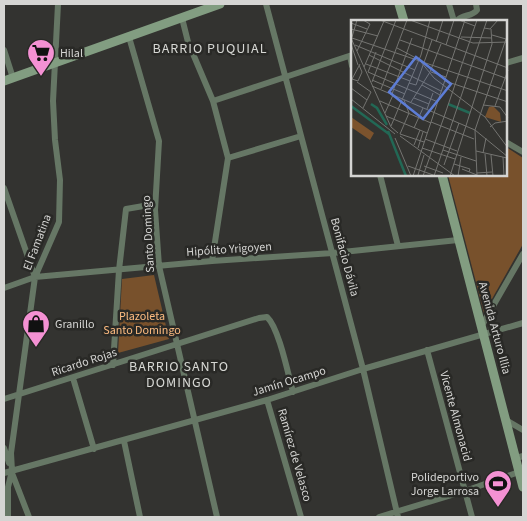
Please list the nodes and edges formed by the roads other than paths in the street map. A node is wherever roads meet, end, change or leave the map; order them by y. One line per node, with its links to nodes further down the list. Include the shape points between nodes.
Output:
1 (58, 4): 16 (street, El Famatina)
2 (220, 4): 7 (main road)
3 (266, 4): 17 (street, Bonifacio Dávila)
4 (399, 4): 8 (main road)
5 (449, 4): 9 (street)
6 (476, 4): 10 (street, via 475,13)
7 (182, 18): 11 (main road); 20 (street, via 188,42)
8 (404, 20)
9 (455, 20)
10 (456, 20)
11 (130, 37): 16 (main road); 28 (street, Santo Domingo, via 159,141)
12 (4, 50): 18 (street)
13 (351, 56): 17 (street)
14 (523, 58): 15 (street)
15 (507, 63)
16 (54, 64): 18 (main road); 36 (street, El Famatina, via 60,214)
17 (287, 77): 20 (street); 21 (street, Bonifacio Dávila)
18 (13, 78): 19 (main road)
19 (4, 81)
20 (213, 101): 24 (street)
21 (301, 136): 24 (street); 31 (street, Bonifacio Dávila)
22 (507, 143): 23 (street)
23 (523, 152)
24 (228, 158): 33 (street)
25 (380, 176): 30 (street)
26 (442, 176): 29 (main road, Avenida Arturo Illia)
27 (4, 188): 36 (street)
28 (155, 204): 34 (street, Santo Domingo); 35 (street, via 126,209)
29 (458, 240): 30 (street, Hipólito Yrigoyen); 39 (main road, Avenida Arturo Illia)
30 (398, 246): 31 (street, Hipólito Yrigoyen)
31 (333, 253): 33 (street, Hipólito Yrigoyen); 43 (street, Bonifacio Dávila)
32 (523, 254): 39 (street)
33 (212, 261): 34 (street, Hipólito Yrigoyen)
34 (159, 266): 35 (street, Hipólito Yrigoyen); 40 (street, Santo Domingo)
35 (119, 270): 36 (street, Hipólito Yrigoyen); 42 (street)
36 (35, 278): 37 (street, Hipólito Yrigoyen); 46 (street, El Famatina)
37 (4, 288)
38 (523, 323): 39 (street, Jamín Ocampo)
39 (482, 330): 41 (street, Jamín Ocampo); 50 (main road, Avenida Arturo Illia)
40 (177, 344): 42 (street, Ricardo Rojas); 45 (street, Ricardo Rojas, via 267,317 277,336); 49 (street, Santo Domingo)
41 (427, 350): 43 (street, Jamín Ocampo); 60 (street, Vicente Almonacid)
42 (113, 365): 44 (street, Ricardo Rojas)
43 (363, 369): 45 (street, Jamín Ocampo); 61 (street, Bonifacio Dávila)
44 (73, 378): 46 (street, Ricardo Rojas); 54 (street)
45 (293, 392): 48 (street, Jamín Ocampo)
46 (20, 394): 47 (street, Ricardo Rojas); 56 (street, El Famatina, via 11,453)
47 (4, 399)
48 (267, 400): 49 (street, Jamín Ocampo); 66 (street, Ramírez de Velasco)
49 (195, 419): 52 (street, Jamín Ocampo); 65 (street, Santo Domingo)
50 (506, 420): 51 (street); 55 (main road, Avenida Arturo Illia)
51 (523, 430)
52 (124, 441): 54 (street, Jamín Ocampo); 64 (street)
53 (4, 448): 56 (street)
54 (94, 449): 56 (street, Jamín Ocampo)
55 (520, 457): 57 (main road, Avenida Arturo Illia)
56 (12, 471): 58 (street, Jamín Ocampo); 62 (street, El Famatina, via 8,487); 63 (street)
57 (519, 472): 59 (main road, Avenida Arturo Illia); 60 (street)
58 (4, 474)
59 (523, 487)
60 (465, 491): 61 (street); 68 (street, Vicente Almonacid)
61 (398, 514): 67 (street)
62 (8, 517)
63 (29, 517)
64 (140, 517)
65 (217, 517)
66 (302, 517)
67 (379, 517)
68 (472, 517)

